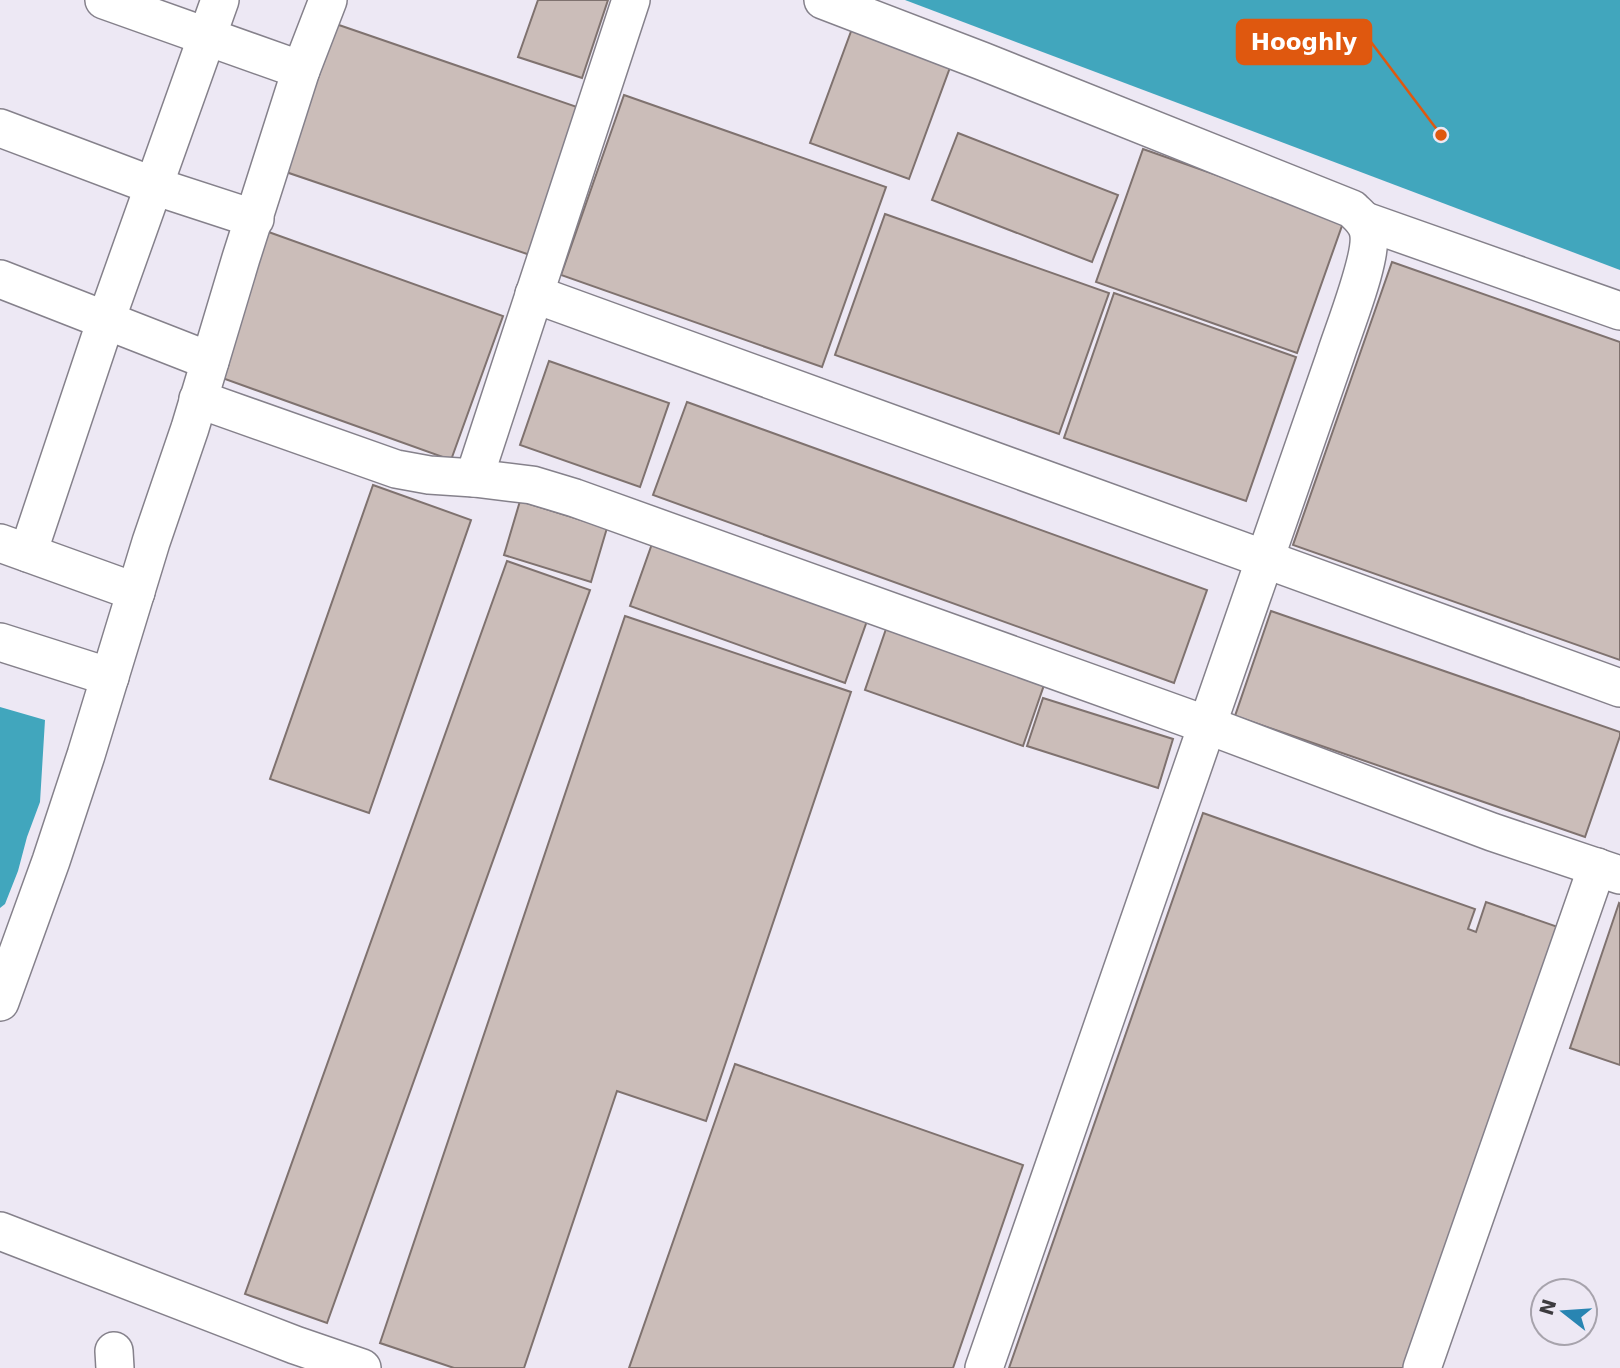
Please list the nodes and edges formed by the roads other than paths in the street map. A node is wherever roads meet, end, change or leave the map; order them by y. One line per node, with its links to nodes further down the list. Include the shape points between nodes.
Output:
1 (104, 0): 6 (street)
2 (219, 0): 6 (street)
3 (328, 0): 7 (street)
4 (631, 0): 13 (street)
5 (823, 0): 11 (street, via 1352,209)
6 (206, 36): 7 (street); 9 (street)
7 (301, 70): 10 (street)
8 (0, 128): 9 (street)
9 (154, 186): 10 (street); 15 (street)
10 (255, 219): 16 (street)
11 (1365, 221): 14 (street); 20 (street, via 1370,233 1367,261)
12 (0, 279): 15 (street)
13 (534, 294): 18 (street); 20 (street)
14 (1620, 311)
15 (106, 320): 16 (street); 19 (street)
16 (210, 361): 17 (street)
17 (198, 399): 18 (street, via 396,469); 21 (street)
18 (474, 478): 25 (street, via 532,485 575,498)
19 (14, 548): 21 (street)
20 (1265, 559): 24 (street); 25 (street)
21 (136, 593): 23 (street)
22 (0, 642): 23 (street)
23 (110, 677): 27 (street)
24 (1620, 688)
25 (1207, 725): 26 (street); 30 (street)
26 (1609, 871): 31 (street)
27 (0, 1002)
28 (0, 1231): 29 (street)
29 (362, 1368)
30 (985, 1368)
31 (1422, 1368)

